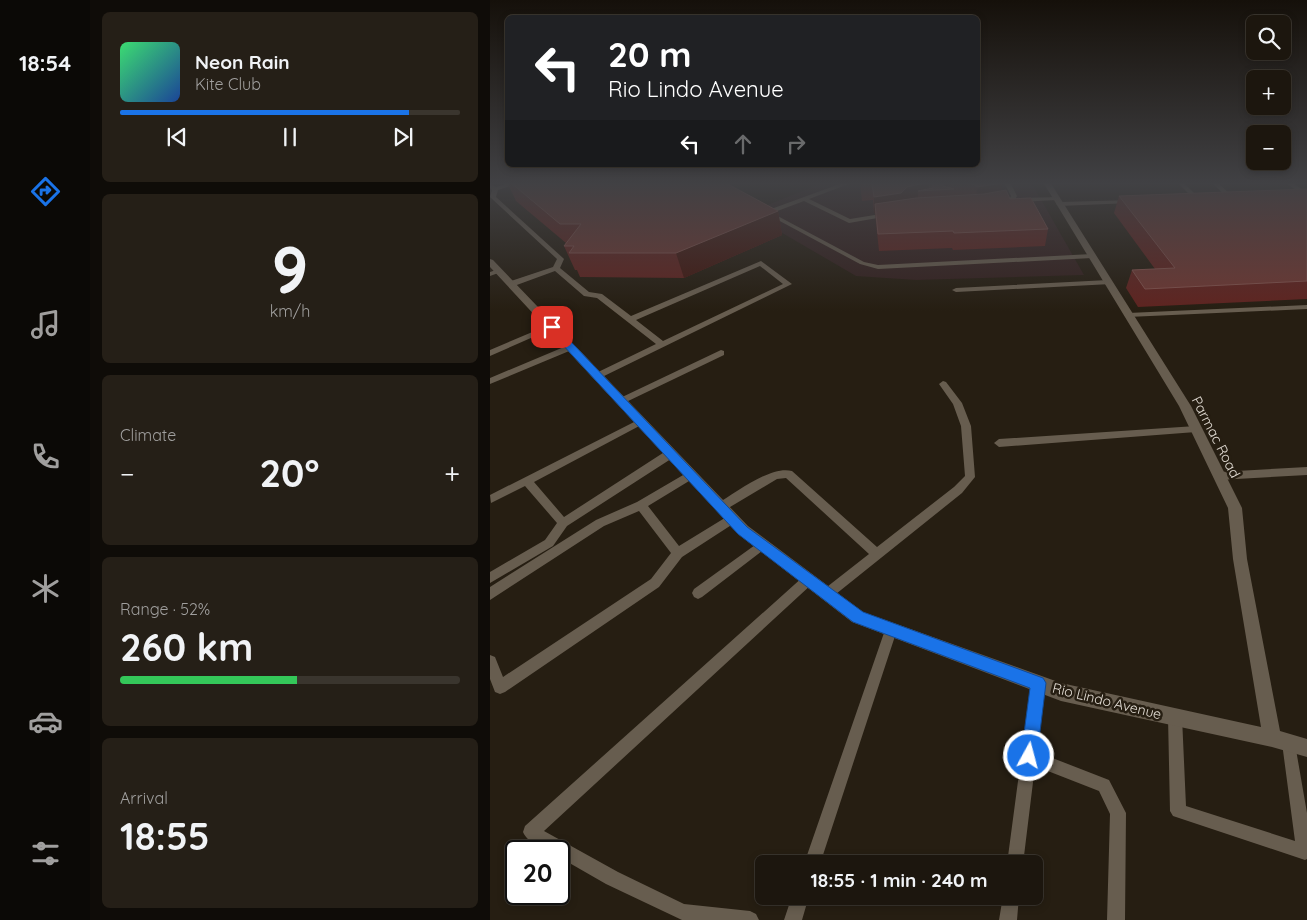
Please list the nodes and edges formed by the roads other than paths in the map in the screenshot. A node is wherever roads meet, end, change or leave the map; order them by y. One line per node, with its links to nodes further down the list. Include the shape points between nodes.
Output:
1 (523, 225): 5 (lane, via 560,259)
2 (792, 225): 4 (lane, via 862,263 878,267)
3 (1072, 225): 4 (street, Parmac Road)
4 (1092, 256): 7 (street, Parmac Road)
5 (556, 268): 8 (lane); 12 (lane, via 587,294 599,296)
6 (493, 269): 8 (street, Rio Lindo Avenue)
7 (1108, 282): 9 (lane); 11 (street, Parmac Road)
8 (510, 284): 13 (street, Rio Lindo Avenue)
9 (956, 290)
10 (1307, 307): 11 (lane)
11 (1128, 315): 23 (street, Parmac Road)
12 (629, 320): 14 (lane); 14 (lane, via 761,263 788,284)
13 (552, 327): 15 (street, Rio Lindo Avenue); 16 (lane)
14 (662, 344): 18 (lane)
15 (570, 348): 18 (street, Rio Lindo Avenue); 19 (lane)
16 (490, 353)
17 (722, 353): 21 (lane)
18 (597, 376): 21 (street, Rio Lindo Avenue)
19 (490, 381)
20 (943, 384): 37 (lane, via 957,403 966,426 970,478)
21 (621, 401): 22 (street, Rio Lindo Avenue)
22 (640, 422): 25 (street, Rio Lindo Avenue); 29 (lane)
23 (1196, 429): 24 (lane); 28 (street, Parmac Road)
24 (998, 443)
25 (670, 454): 27 (street, Rio Lindo Avenue); 34 (lane)
26 (1307, 471): 28 (lane)
27 (690, 475): 31 (lane); 32 (street, Rio Lindo Avenue)
28 (1219, 476): 48 (street, Parmac Road, via 1235,508 1240,559)
29 (527, 481): 30 (lane); 34 (lane)
30 (491, 499)
31 (641, 505): 36 (lane); 38 (lane, via 600,523)
32 (721, 508): 33 (street, Rio Lindo Avenue); 37 (lane, via 775,475 788,474)
33 (732, 519): 35 (street, Rio Lindo Avenue); 36 (lane)
34 (563, 523): 38 (lane, via 549,543)
35 (762, 545): 40 (street, Rio Lindo Avenue); 41 (lane)
36 (678, 553): 45 (lane, via 656,583 500,687)
37 (877, 554): 43 (lane)
38 (527, 563): 39 (lane); 42 (lane)
39 (490, 578)
40 (808, 580): 43 (street, Rio Lindo Avenue); 56 (lane, via 531,832 612,878 683,912)
41 (698, 593)
42 (490, 594)
43 (827, 594): 44 (street, Rio Lindo Avenue, via 858,617)
44 (891, 630): 46 (street, Rio Lindo Avenue); 51 (lane)
45 (490, 662)
46 (1038, 683): 47 (street, Rio Lindo Avenue, via 1061,692); 50 (lane)
47 (1175, 717): 48 (street, Rio Lindo Avenue); 53 (lane, via 1178,811)
48 (1281, 741): 49 (street, Rio Lindo Avenue); 53 (lane)
49 (1307, 748)
50 (1029, 756): 52 (lane); 59 (lane, via 1104,785 1118,813)
51 (815, 855)
52 (1016, 855)
53 (1306, 857)
54 (798, 905): 57 (lane)
55 (1010, 905): 58 (lane)
56 (750, 920)
57 (793, 920)
58 (1008, 920)
59 (1116, 920)

